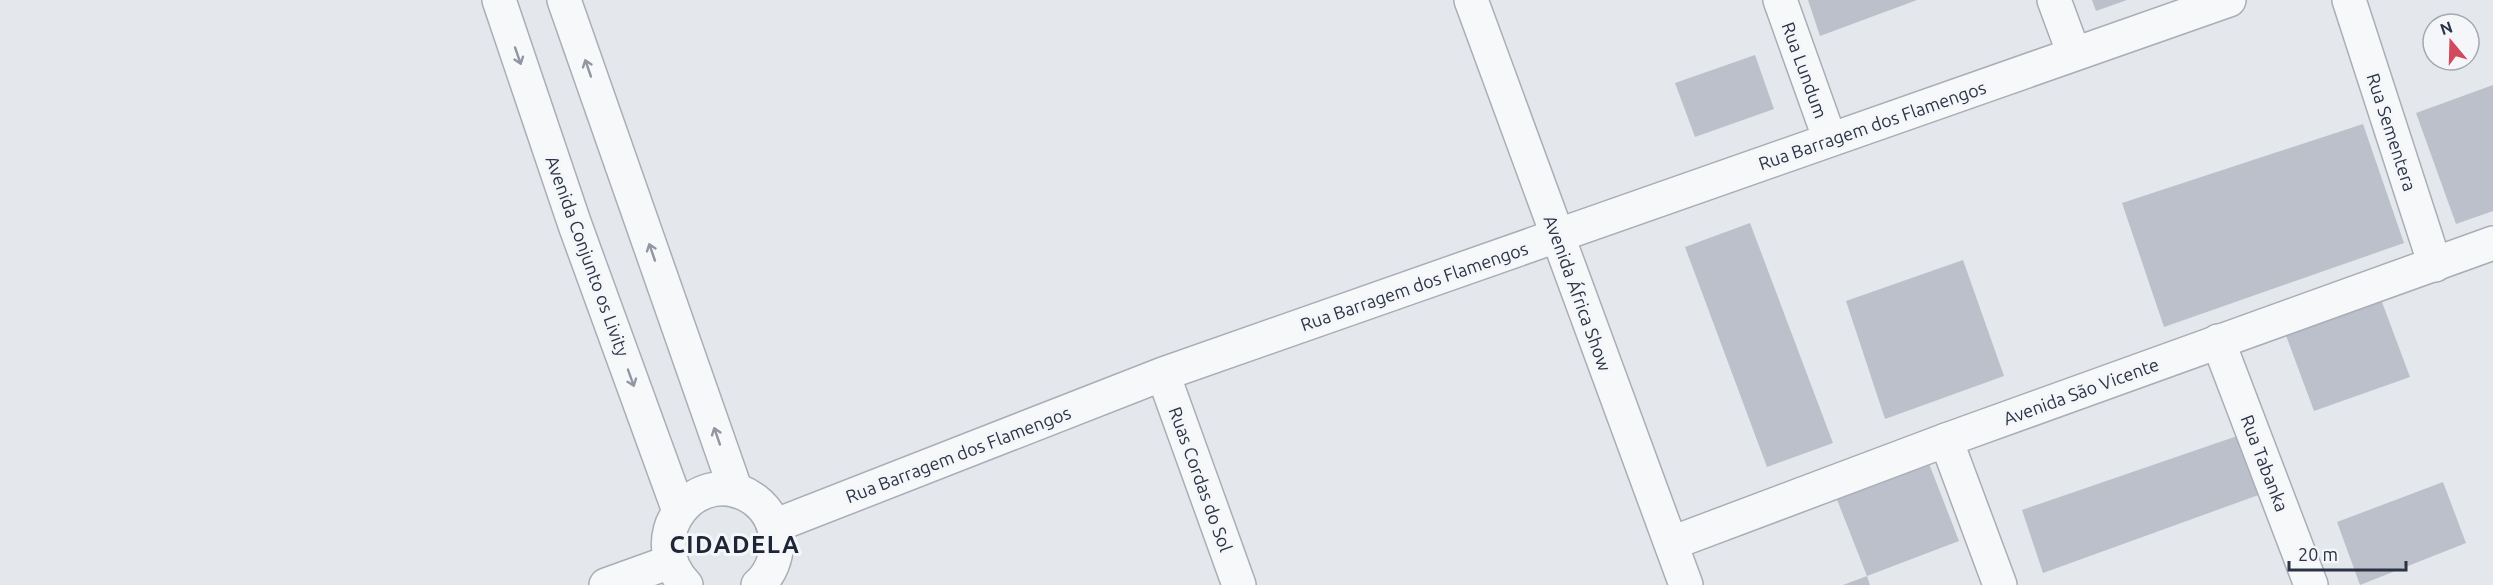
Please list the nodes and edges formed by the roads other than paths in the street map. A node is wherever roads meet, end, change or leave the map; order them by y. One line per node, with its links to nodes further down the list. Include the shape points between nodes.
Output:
1 (499, 0): 17 (street, Avenida Conjunto os Livity, one-way to 17)
2 (564, 0): 16 (street, one-way to 2)
3 (1471, 0): 10 (street, Avenida África Show)
4 (1780, 0): 9 (street, Rua Lundum)
5 (2055, 0): 8 (street)
6 (2229, 0): 8 (street, Rua Barragem dos Flamengos)
7 (2349, 0): 12 (street, Rua Sementera)
8 (2074, 54): 9 (street, Rua Barragem dos Flamengos)
9 (1830, 140): 10 (street, Rua Barragem dos Flamengos)
10 (1556, 236): 14 (street, Rua Barragem dos Flamengos); 19 (street, Avenida África Show)
11 (2493, 243): 12 (street, Avenida São Vicente)
12 (2435, 265): 13 (street, Avenida São Vicente)
13 (2218, 341): 15 (street, Avenida São Vicente); 26 (street, Rua Tabanka)
14 (1163, 374): 18 (street, Rua Barragem dos Flamengos); 23 (street, Ruas Cordas do Sol)
15 (1946, 440): 19 (street, Avenida São Vicente); 25 (street)
16 (736, 491): 17 (street, via 709,491); 18 (street, via 760,504)
17 (679, 511): 20 (street, via 668,535)
18 (774, 526): 21 (street, via 775,555)
19 (1672, 543): 24 (street, Avenida África Show)
20 (678, 574): 22 (street)
21 (760, 584)
22 (606, 585)
23 (1239, 585)
24 (1686, 585)
25 (2000, 585)
26 (2311, 585)

